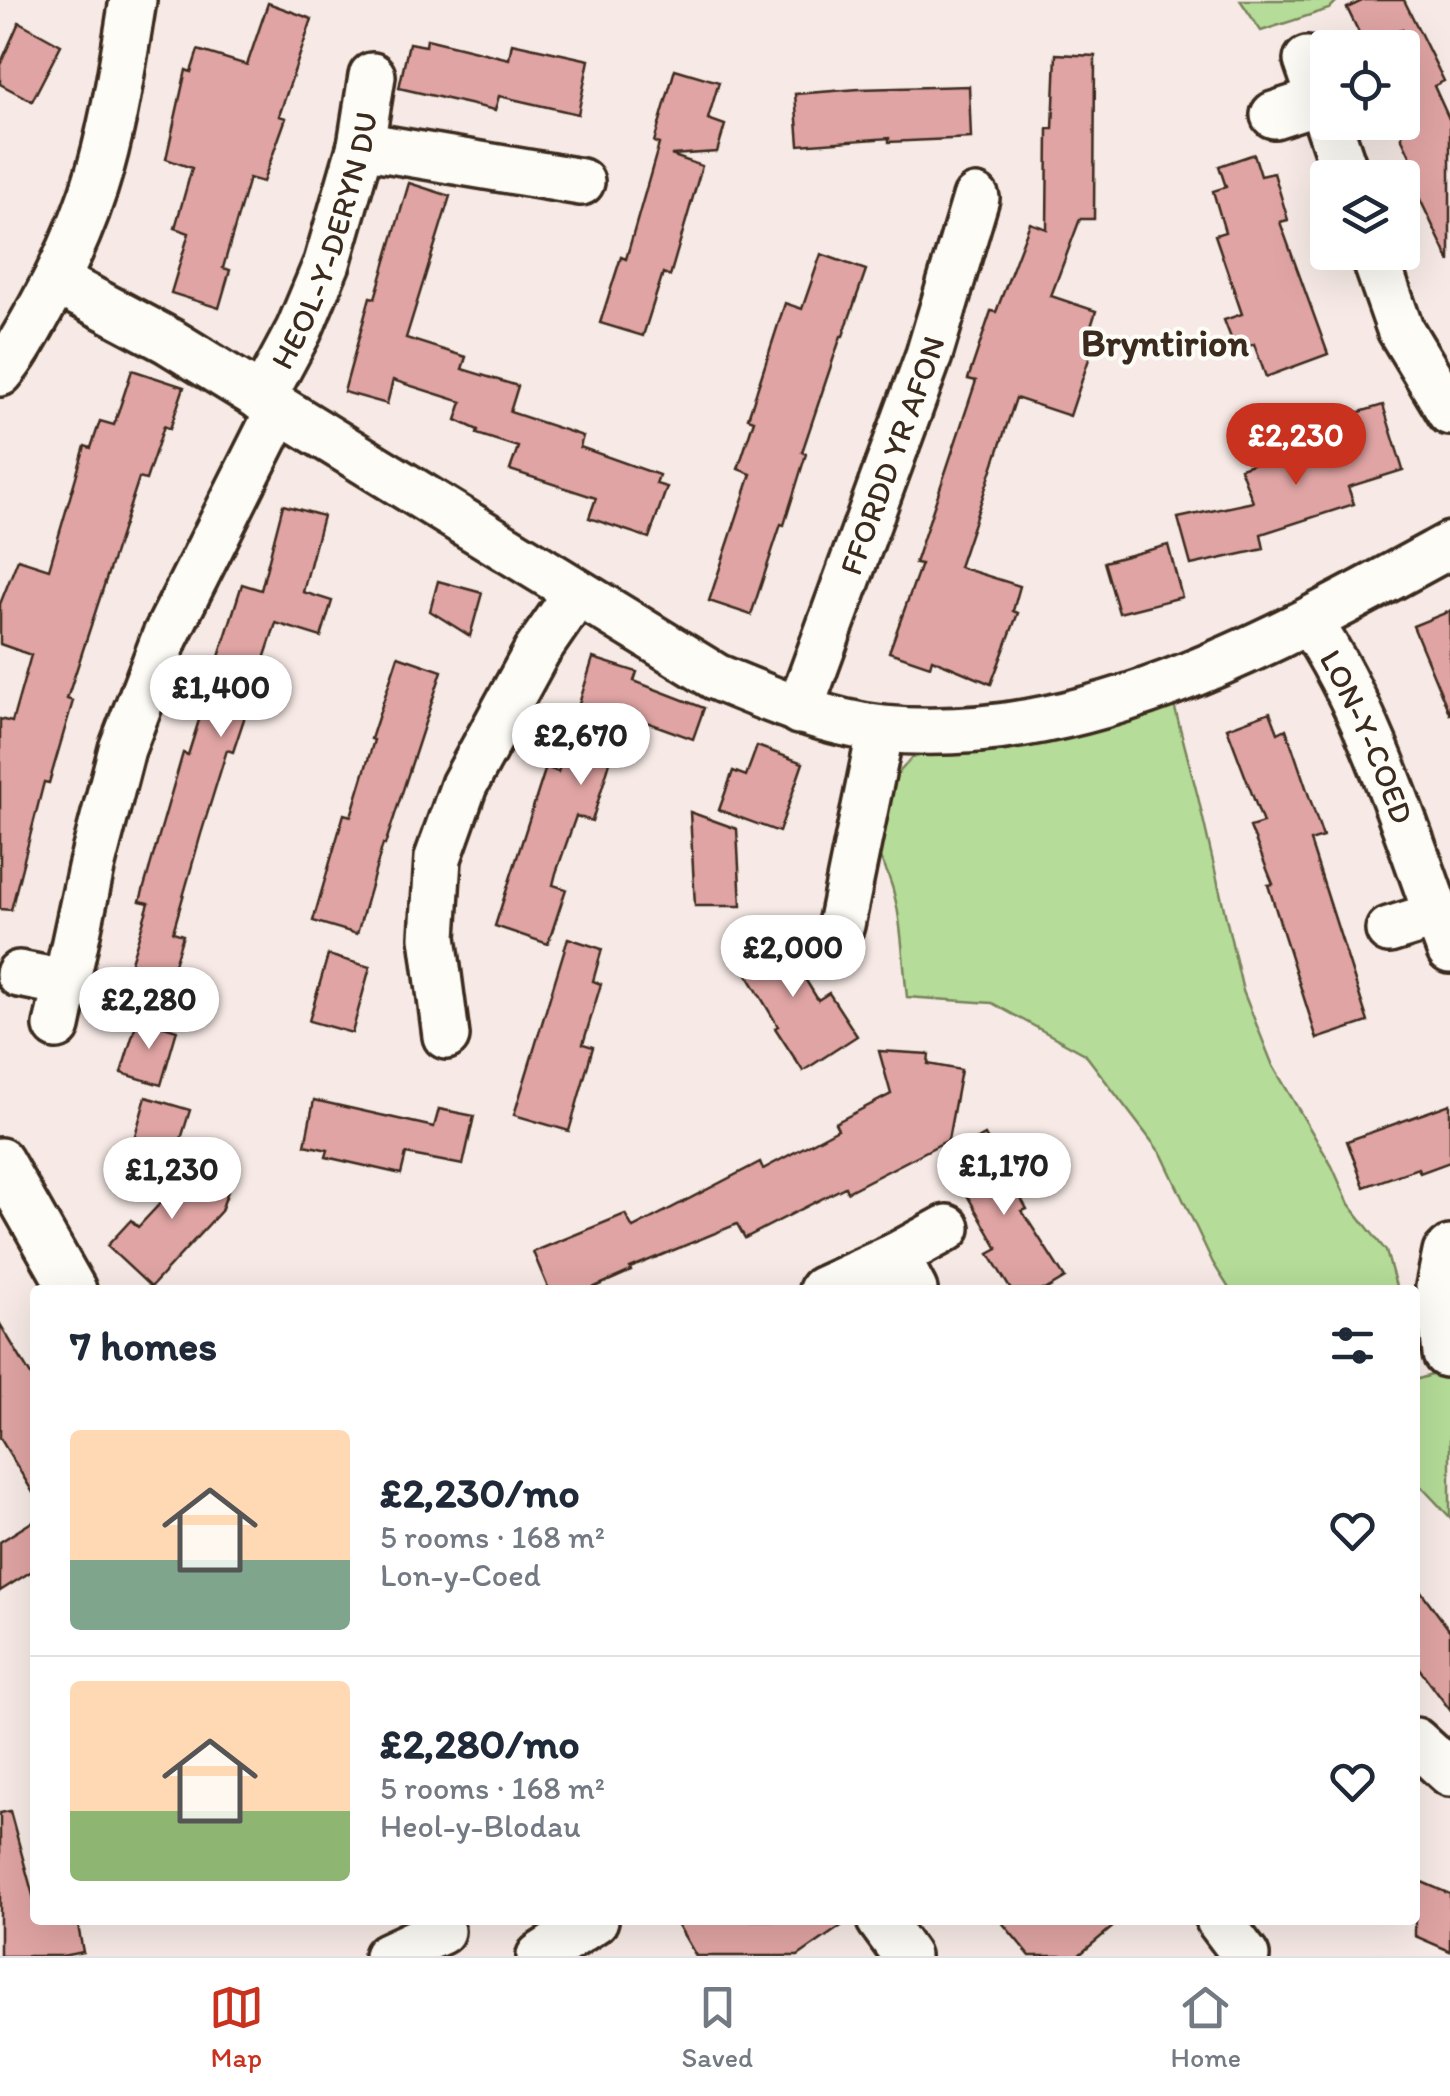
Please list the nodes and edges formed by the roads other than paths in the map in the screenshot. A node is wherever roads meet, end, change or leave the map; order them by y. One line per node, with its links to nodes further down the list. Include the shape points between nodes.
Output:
1 (133, 0): 9 (street, via 101,167)
2 (372, 76): 5 (street, HEOL-Y-DERYN DU)
3 (1310, 104): 4 (street)
4 (1274, 115)
5 (361, 145): 6 (street); 11 (street, HEOL-Y-DERYN DU, via 326,262)
6 (552, 192)
7 (976, 198): 16 (street, FFORDD YR AFON, via 930,356)
8 (1379, 270): 12 (street, via 1400,329)
9 (56, 280): 10 (street); 11 (street)
10 (0, 372)
11 (270, 405): 14 (street); 22 (street, HEOL-Y-DERYN DU, via 165,636 122,749)
12 (1450, 412)
13 (1450, 545): 15 (street)
14 (578, 593): 16 (street, via 716,677); 23 (street, via 464,785 438,858 433,937)
15 (1309, 621): 17 (street, via 1145,692 1052,717 970,730); 20 (street, LON-Y-COED, via 1368,728)
16 (799, 710): 17 (street)
17 (881, 728): 18 (street)
18 (842, 925)
19 (1389, 930): 20 (street, LON-Y-COED)
20 (1443, 932)
21 (18, 974): 22 (street)
22 (65, 983): 24 (street, HEOL-Y-DERYN DU)
23 (455, 1008)
24 (57, 1026)
25 (0, 1161): 29 (street)
26 (948, 1228): 28 (street)
27 (1450, 1250): 31 (street, via 1439,1287)
28 (905, 1273): 30 (street)
29 (70, 1285)
30 (846, 1285)
31 (1437, 1355)
32 (1420, 1746): 33 (street)
33 (1450, 1773)
34 (588, 1925): 39 (street)
35 (884, 1925): 40 (street)
36 (1223, 1925): 41 (street)
37 (444, 1936): 38 (street)
38 (387, 1956)
39 (540, 1956)
40 (906, 1956)
41 (1246, 1956)

